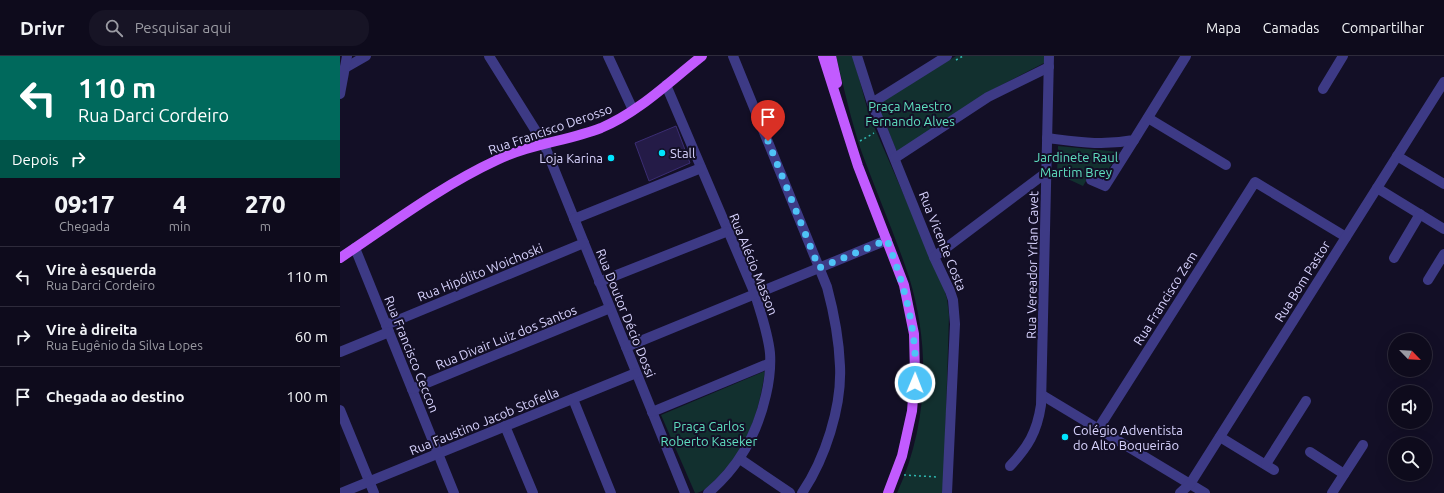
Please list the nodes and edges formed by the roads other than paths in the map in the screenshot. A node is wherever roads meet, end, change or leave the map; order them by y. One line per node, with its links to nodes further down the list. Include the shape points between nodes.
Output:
1 (347, 56): 15 (street)
2 (366, 56): 15 (street)
3 (489, 56): 26 (street, Rua Doutor Décio Dossi)
4 (608, 56): 22 (street)
5 (702, 56): 17 (main road, Rua Francisco Derosso)
6 (733, 56): 47 (street)
7 (823, 56): 21 (main road)
8 (831, 56): 21 (main road)
9 (857, 56): 20 (street, Rua Vicente Costa)
10 (1049, 56): 14 (street, Rua Vereador Yrlan Cavet)
11 (1186, 56): 23 (street)
12 (1343, 56): 18 (street)
13 (952, 58): 20 (street)
14 (1049, 67): 24 (street, Rua Vereador Yrlan Cavet); 28 (street, via 988,97)
15 (345, 68): 19 (street)
16 (1444, 82): 27 (street, Rua Bom Pastor)
17 (666, 85): 22 (main road, Rua Francisco Derosso); 30 (street, Rua Alécio Masson)
18 (1323, 89)
19 (340, 94)
20 (872, 103): 28 (street, Rua Vicente Costa)
21 (840, 107): 40 (main road, via 851,146)
22 (633, 110): 26 (main road, Rua Francisco Derosso, via 600,128)
23 (1148, 118): 25 (street); 29 (street)
24 (1047, 138): 25 (street, via 1101,144); 31 (street, Rua Vereador Yrlan Cavet)
25 (1134, 140): 32 (street, via 1105,186)
26 (544, 144): 36 (street, Rua Doutor Décio Dossi); 42 (main road, Rua Francisco Derosso, via 498,159 468,174)
27 (1397, 156): 33 (street); 34 (street, Rua Bom Pastor)
28 (895, 158): 44 (street, Rua Vicente Costa)
29 (1226, 165)
30 (701, 168): 36 (street); 38 (street, Rua Alécio Masson)
31 (1047, 172): 44 (street); 58 (street, Rua Vereador Yrlan Cavet)
32 (1091, 180)
33 (1444, 184)
34 (1377, 188): 35 (street); 39 (street, Rua Bom Pastor)
35 (1420, 214): 37 (street); 46 (street)
36 (574, 219): 41 (street, Rua Doutor Décio Dossi)
37 (1444, 229)
38 (728, 231): 49 (street); 50 (street, Rua Alécio Masson)
39 (1346, 237): 64 (street, Rua Francisco Zem, via 1255,182); 65 (street, Rua Bom Pastor)
40 (887, 240): 47 (street); 83 (main road, via 908,303 915,354 912,411 904,448)
41 (584, 244): 49 (street, Rua Doutor Décio Dossi); 52 (street, Rua Hipólito Woichoski)
42 (355, 248): 45 (main road, Rua Francisco Derosso); 52 (street, Rua Francisco Ceccon)
43 (1444, 254): 48 (street)
44 (934, 257): 84 (street, Rua Vicente Costa, via 950,291 954,311)
45 (340, 258)
46 (1394, 258)
47 (819, 268): 50 (street); 82 (street, via 836,325 840,385 825,446 818,465)
48 (1428, 280)
49 (599, 282): 51 (street, Rua Doutor Décio Dossi)
50 (755, 294): 53 (street); 55 (street, Rua Alécio Masson, via 766,333)
51 (610, 308): 53 (street, Rua Doutor Décio Dossi); 57 (street, Rua Divair Luiz dos Santos)
52 (388, 328): 54 (street, Rua Hipólito Woichoski); 57 (street, Rua Francisco Ceccon)
53 (626, 347): 56 (street, Rua Doutor Décio Dossi)
54 (340, 352)
55 (770, 363): 62 (street); 69 (street, Rua Alécio Masson, via 760,417 750,443)
56 (636, 373): 59 (street, Rua Faustino Jacob Stofella); 62 (street, Rua Doutor Décio Dossi)
57 (412, 389): 68 (street, Rua Francisco Ceccon)
58 (1042, 395): 64 (street); 70 (street, Rua Vereador Yrlan Cavet, via 1040,415 1032,439)
59 (573, 399): 63 (street, Rua Faustino Jacob Stofella); 78 (street)
60 (1306, 401): 65 (street, via 1270,467)
61 (340, 410): 72 (street)
62 (652, 412): 79 (street, Rua Doutor Décio Dossi)
63 (505, 426): 68 (street, Rua Faustino Jacob Stofella); 77 (street)
64 (1098, 429): 73 (street)
65 (1220, 437): 73 (street, Rua Bom Pastor)
66 (1363, 445): 71 (street)
67 (1310, 452): 71 (street)
68 (438, 454): 72 (street, Rua Faustino Jacob Stofella); 76 (street, Rua Francisco Ceccon)
69 (740, 459): 80 (street, Rua Alécio Masson); 81 (street)
70 (1010, 466)
71 (1344, 474): 87 (street)
72 (369, 482): 74 (street, Rua Faustino Jacob Stofella); 75 (street)
73 (1190, 484): 85 (street, Rua Bom Pastor); 86 (street)
74 (341, 493)
75 (374, 493)
76 (454, 493)
77 (533, 493)
78 (611, 493)
79 (685, 493)
80 (708, 493)
81 (790, 493)
82 (802, 493)
83 (888, 493)
84 (947, 493)
85 (1180, 493)
86 (1205, 493)
87 (1332, 493)

